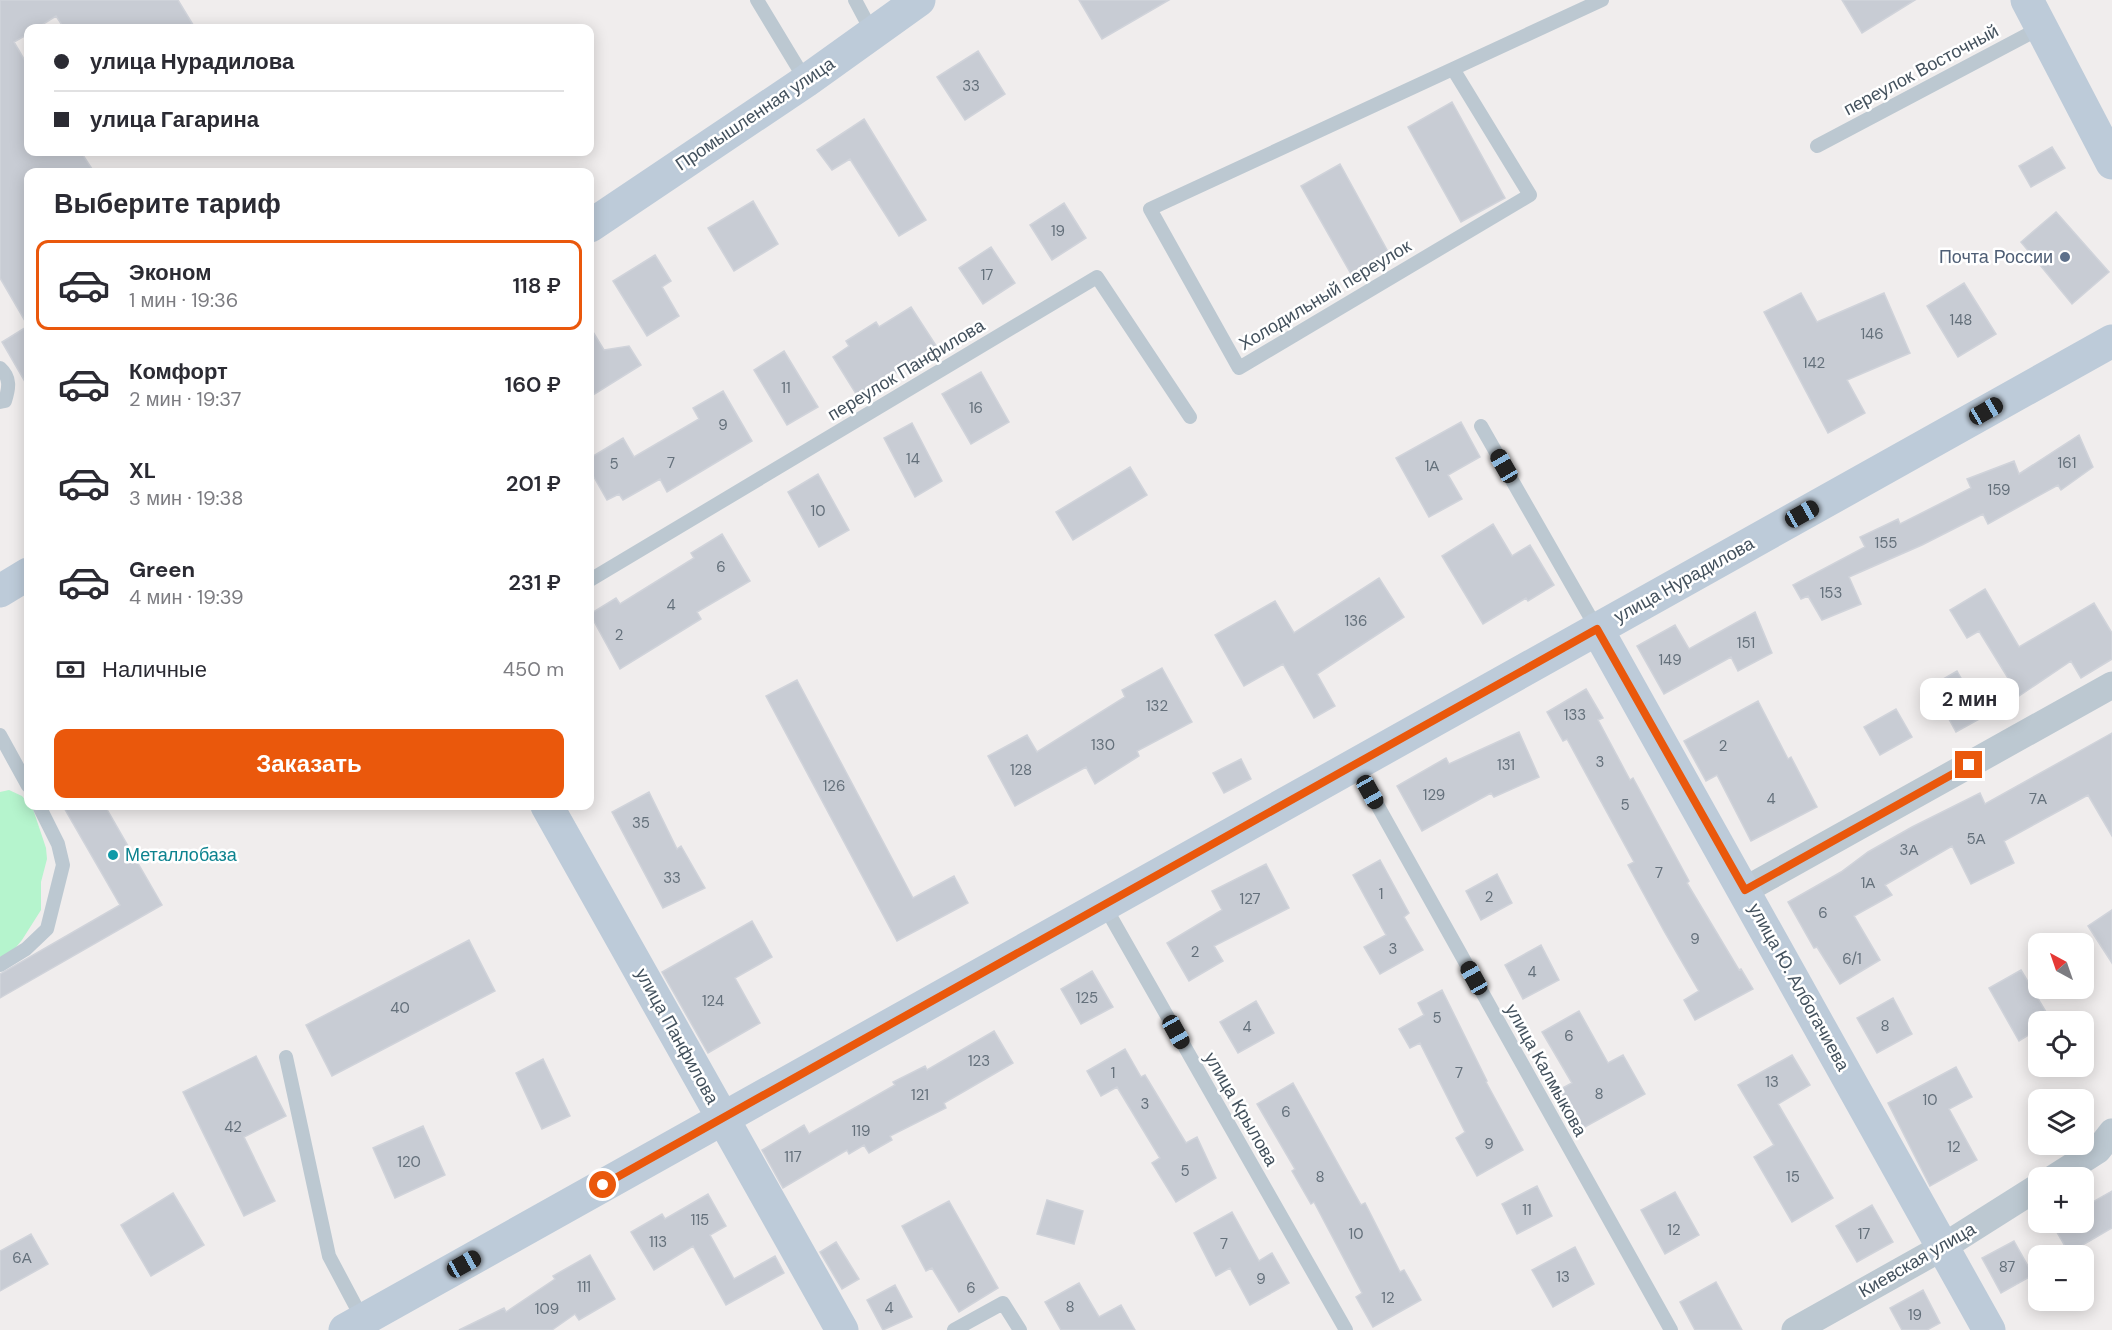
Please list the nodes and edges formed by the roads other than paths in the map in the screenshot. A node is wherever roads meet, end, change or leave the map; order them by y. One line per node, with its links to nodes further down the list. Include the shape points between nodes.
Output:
1 (757, 0): 8 (lane)
2 (855, 0): 6 (lane)
3 (919, 0): 6 (street, Промышленная улица)
4 (1602, 0): 7 (lane, Холодильный переулок)
5 (2035, 13): 9 (lane, переулок Восточный); 10 (street)
6 (872, 32): 8 (street, Промышленная улица)
7 (1453, 69): 7 (lane, Холодильный переулок, via 1530,195 1239,368 1150,208)
8 (806, 81): 11 (street, Промышленная улица)
9 (1817, 146)
10 (2112, 163)
11 (594, 223)
12 (2112, 341): 20 (street, улица Нурадилова)
13 (0, 368): 14 (lane, via 6,373 9,386 5,401)
14 (0, 402)
15 (1190, 417): 18 (lane, переулок Панфилова, via 1097,277)
16 (1481, 426): 20 (lane, улица Ю. Албогачиева)
17 (24, 576): 19 (street)
18 (594, 578)
19 (0, 591)
20 (1597, 629): 23 (street, улица Нурадилова); 27 (street, улица Ю. Албогачиева)
21 (2112, 685): 27 (street)
22 (0, 735): 24 (lane)
23 (1355, 765): 28 (street, улица Нурадилова); 41 (lane, улица Калмыкова)
24 (24, 779)
25 (41, 810): 29 (lane, via 58,844 63,865 47,929 26,950)
26 (549, 810): 31 (street, улица Панфилова)
27 (1745, 890): 35 (street, улица Ю. Албогачиева)
28 (1104, 905): 31 (street, улица Нурадилова); 40 (lane, улица Крылова)
29 (0, 965)
30 (286, 1057): 36 (lane, via 329,1256)
31 (723, 1118): 36 (street, улица Нурадилова); 37 (street, улица Панфилова)
32 (2112, 1132): 33 (street, via 2098,1150)
33 (2071, 1167)
34 (2028, 1193): 35 (street, Киевская улица)
35 (1943, 1247): 42 (street, Киевская улица); 43 (street, улица Ю. Албогачиева)
36 (354, 1325)
37 (842, 1330)
38 (954, 1330): 39 (lane, via 1003,1303)
39 (1020, 1330)
40 (1346, 1330)
41 (1671, 1330)
42 (1794, 1330)
43 (1989, 1330)

